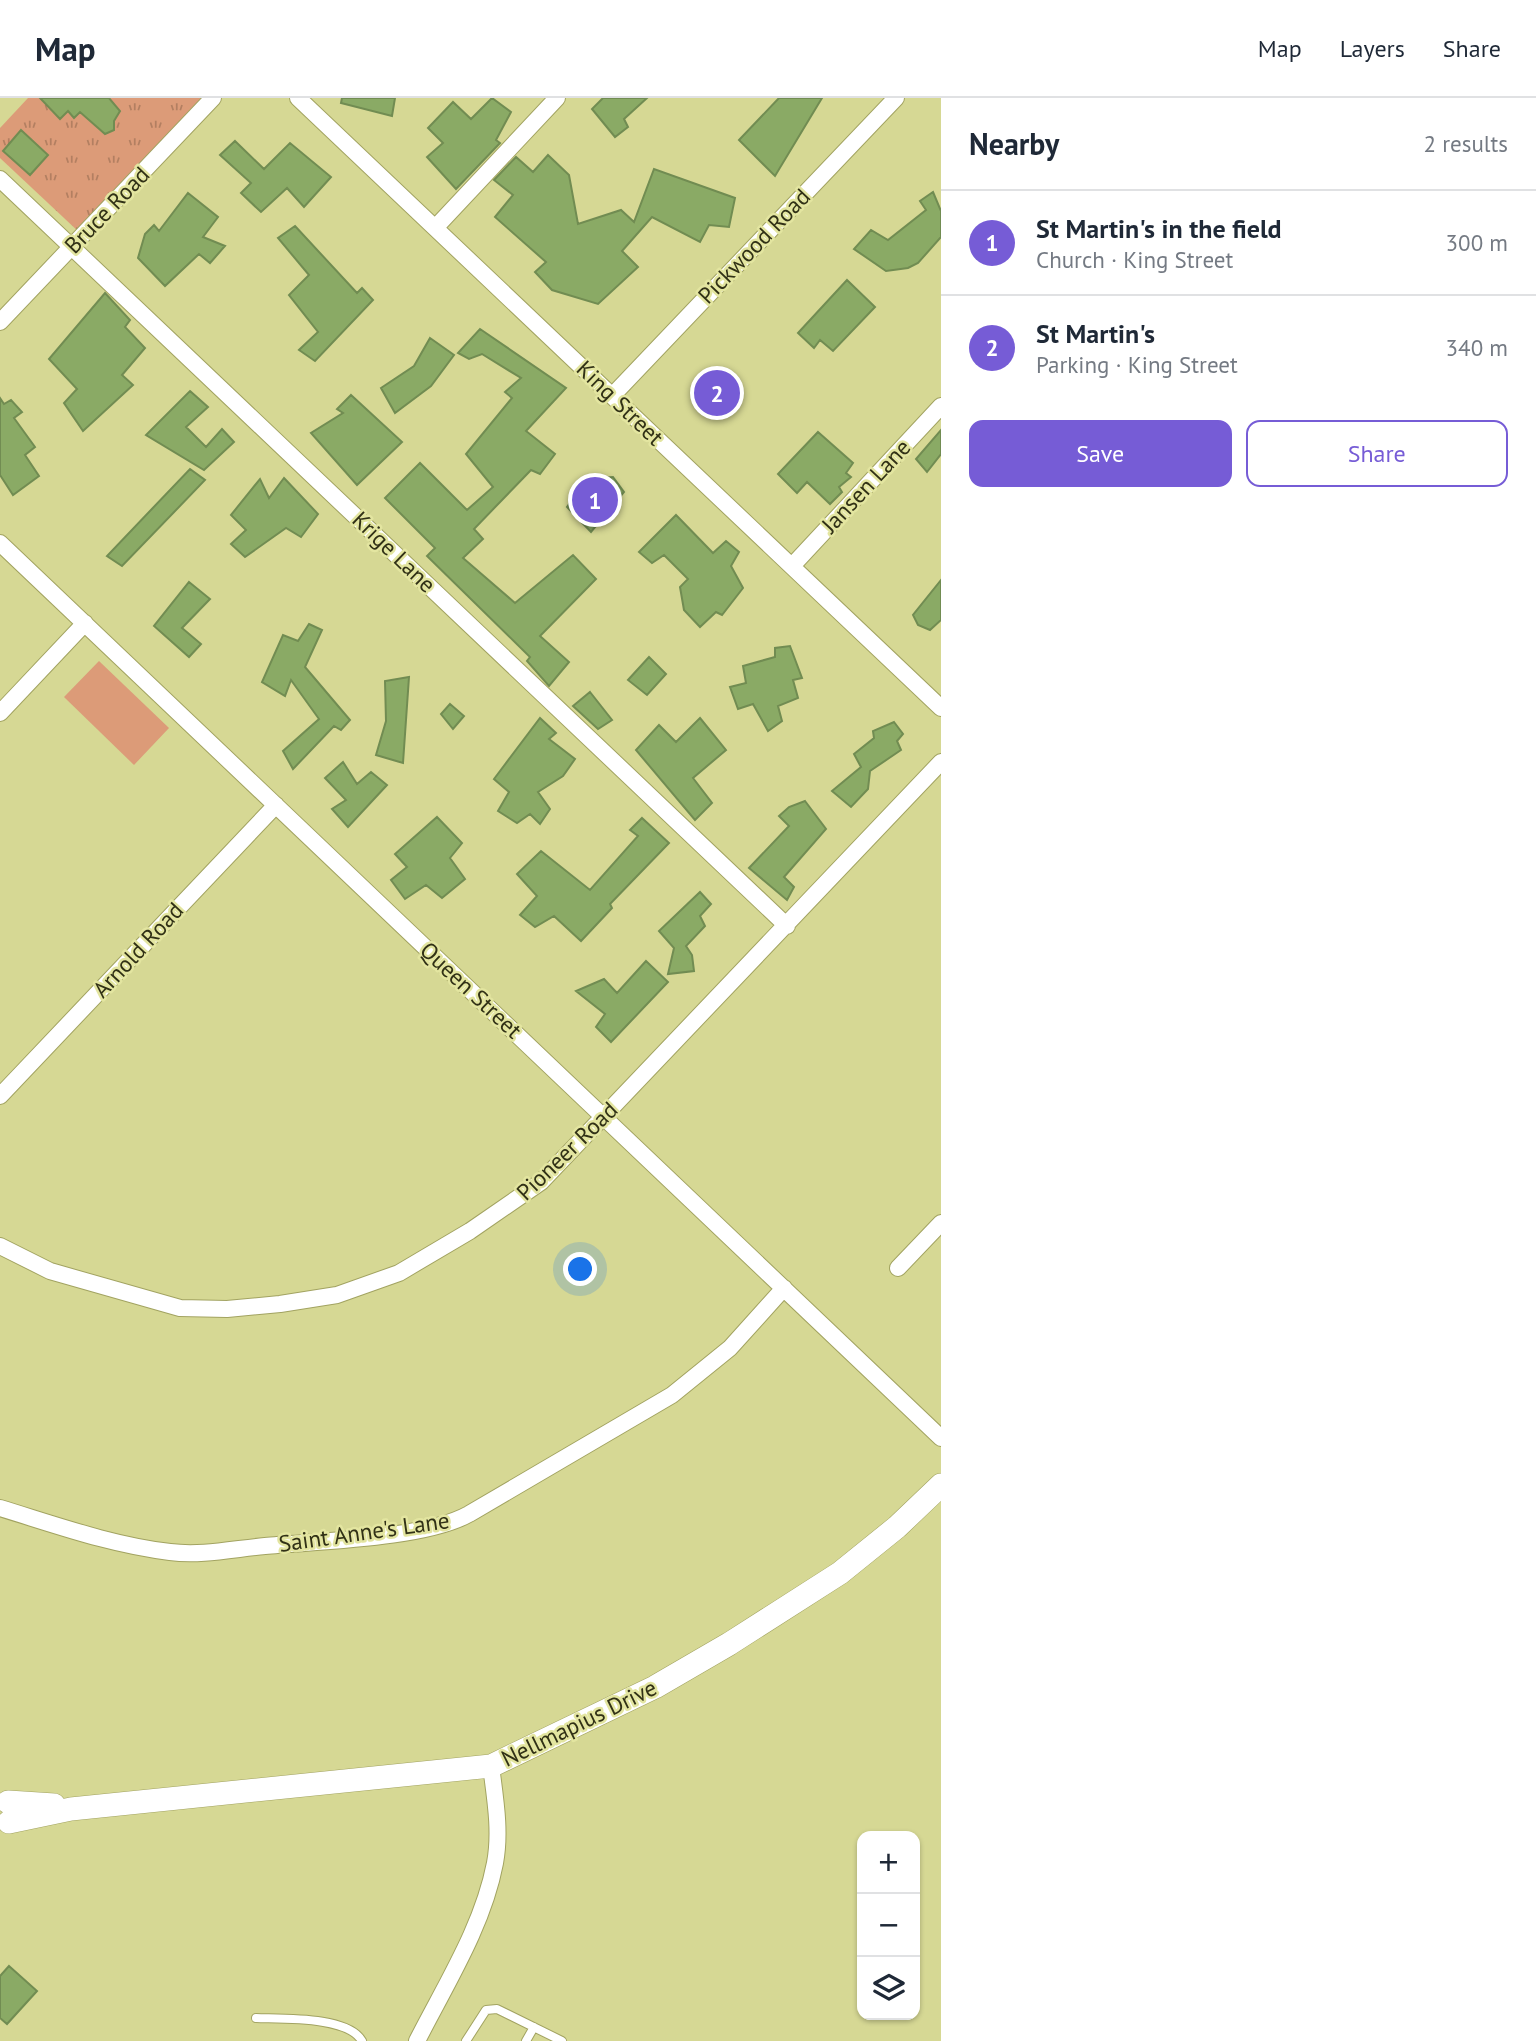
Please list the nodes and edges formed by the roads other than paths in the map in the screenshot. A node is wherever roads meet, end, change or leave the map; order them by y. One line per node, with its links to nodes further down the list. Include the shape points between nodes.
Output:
1 (213, 98): 7 (street, Bruce Road)
2 (298, 98): 6 (street, King Street)
3 (556, 98): 6 (street)
4 (896, 98): 9 (street, Pickwood Road)
5 (0, 179): 7 (street, Krige Lane)
6 (435, 228): 9 (street, King Street)
7 (72, 246): 8 (street, Bruce Road); 18 (street, Krige Lane)
8 (0, 322)
9 (613, 395): 12 (street, King Street)
10 (941, 406): 12 (street, Jansen Lane)
11 (0, 543): 13 (street, Queen Street)
12 (792, 566): 14 (street, King Street)
13 (85, 623): 15 (street); 17 (street, Queen Street)
14 (941, 708)
15 (0, 713)
16 (941, 762): 18 (street, Pioneer Road)
17 (276, 805): 19 (street, Arnold Road); 20 (street, Queen Street)
18 (787, 926): 20 (street, Pioneer Road)
19 (0, 1096)
20 (604, 1115): 22 (street, Pioneer Road, via 523,1197 415,1265 337,1295 227,1309 180,1308 50,1271); 24 (street, Queen Street)
21 (939, 1228): 23 (street)
22 (0, 1246)
23 (898, 1268)
24 (784, 1288): 25 (street, Queen Street); 27 (street, Saint Anne's Lane, via 730,1348 672,1395 446,1524 349,1539 189,1554 104,1539)
25 (941, 1438)
26 (941, 1485): 28 (main road, Nellmapius Drive, via 840,1573 729,1644 655,1687)
27 (0, 1508)
28 (491, 1766): 29 (main road, Nellmapius Drive); 33 (street, via 498,1812 495,1864 475,1926)
29 (4, 1812)
30 (256, 2018): 32 (lane, via 341,2026)
31 (534, 2026): 34 (lane, via 497,2009 486,2010); 35 (lane); 36 (lane)
32 (362, 2041)
33 (417, 2041)
34 (466, 2041)
35 (526, 2041)
36 (562, 2041)

